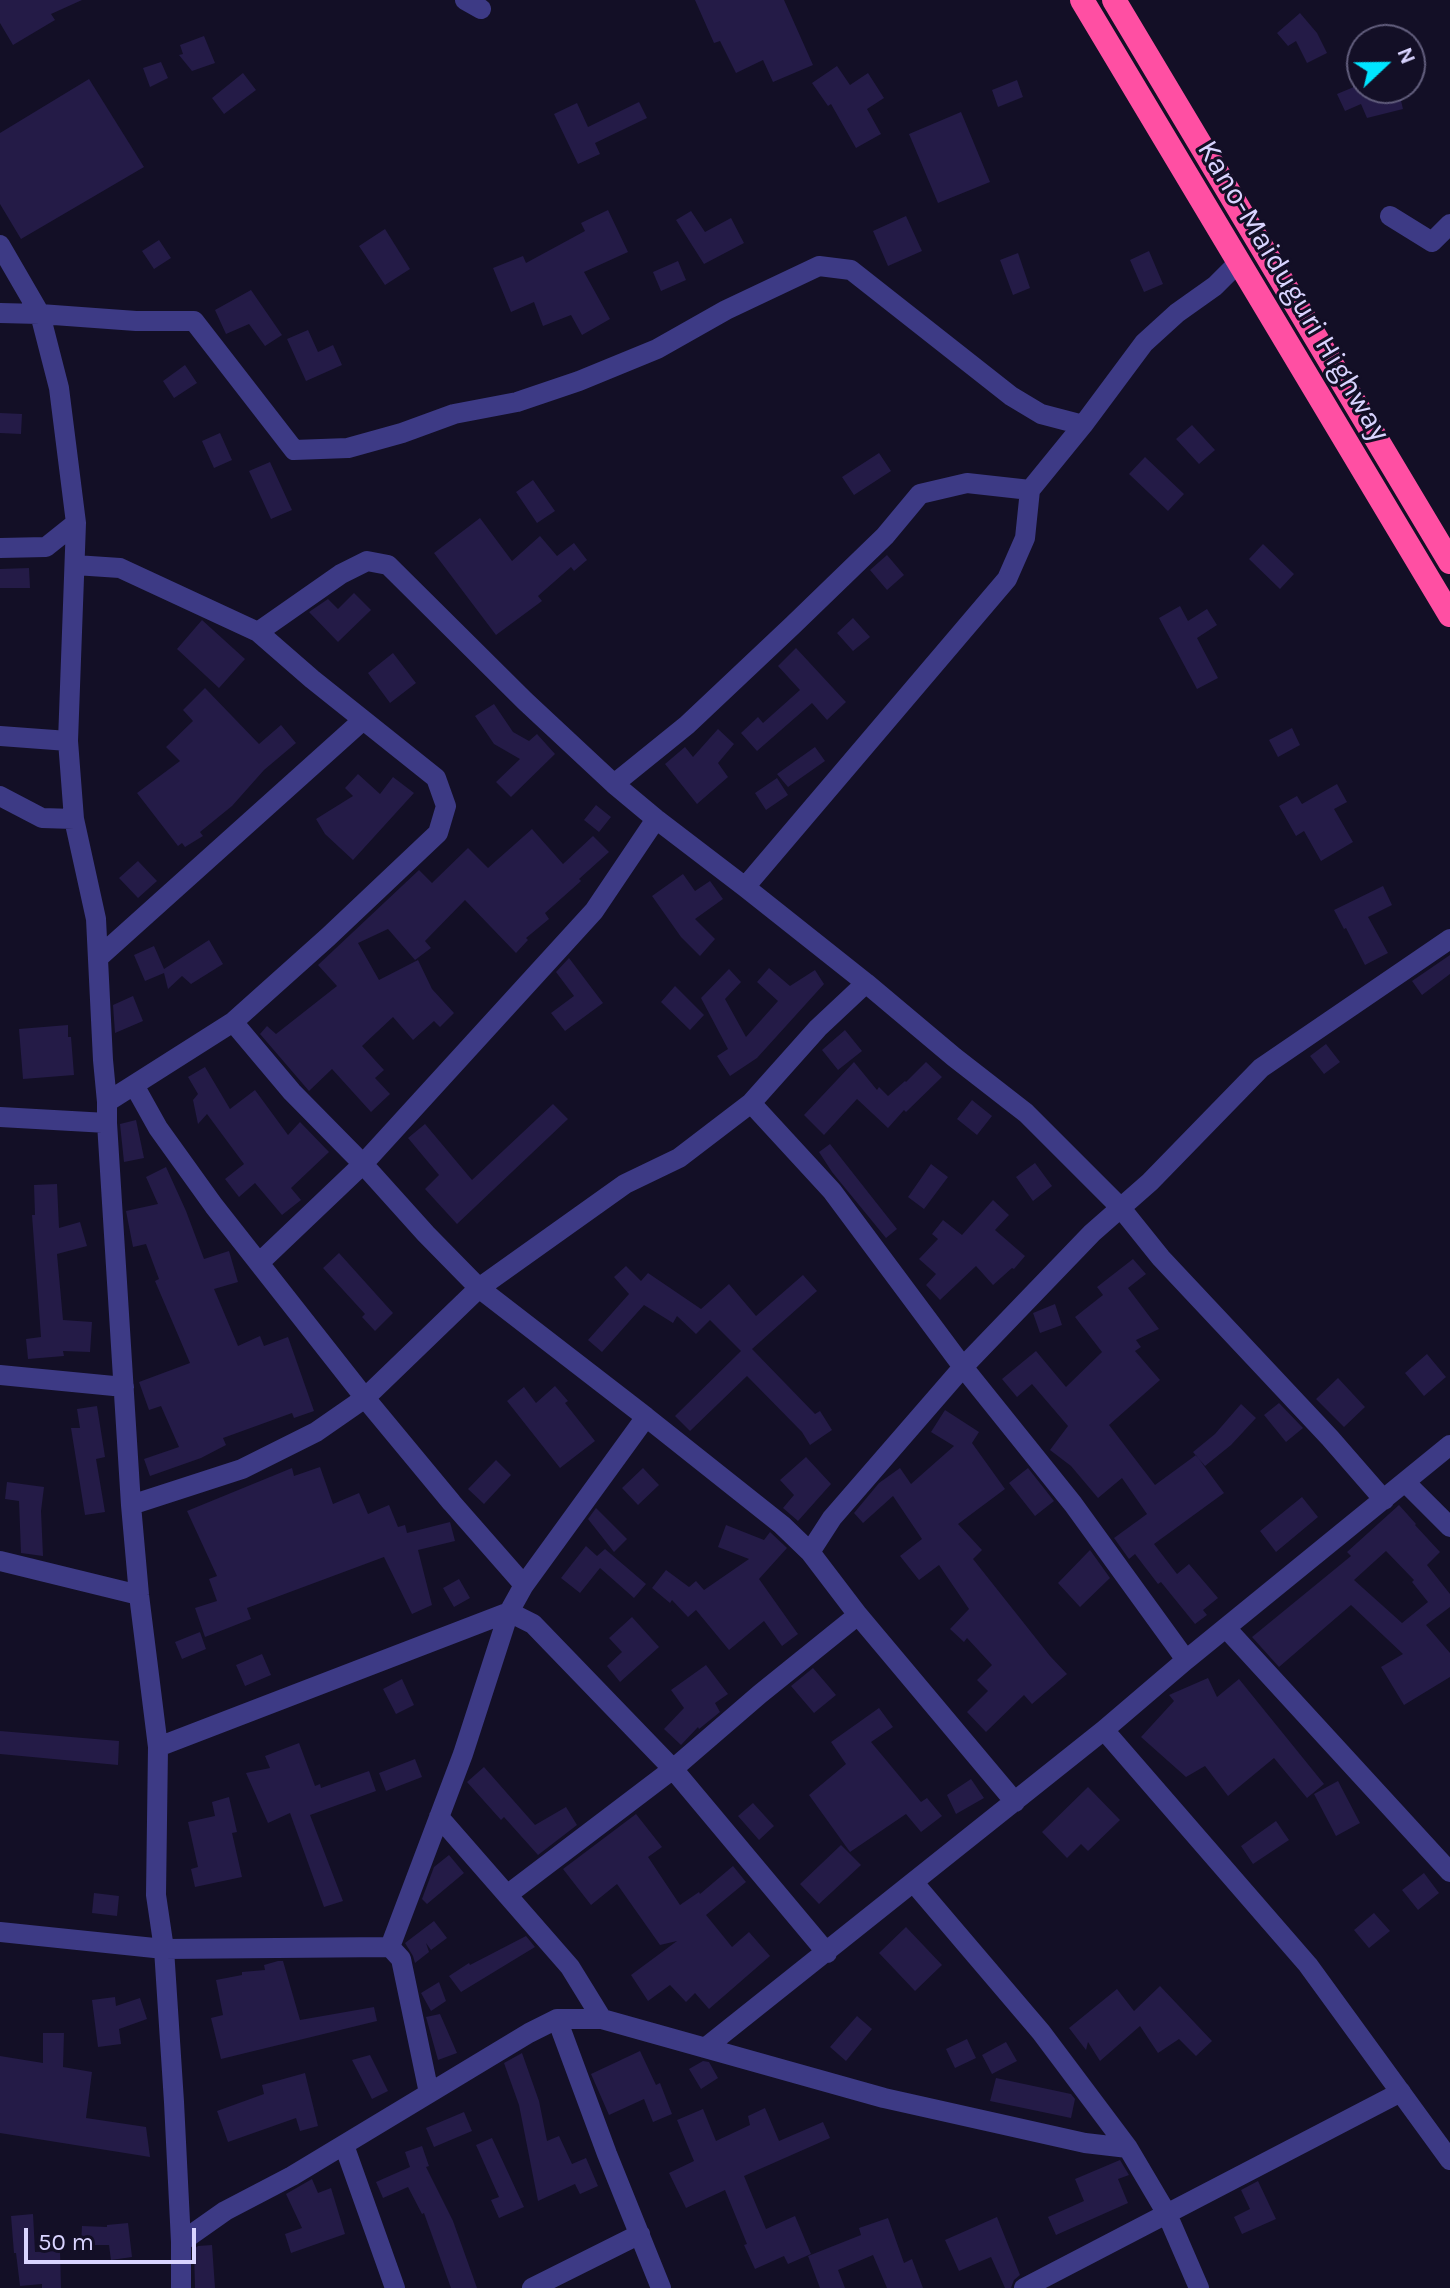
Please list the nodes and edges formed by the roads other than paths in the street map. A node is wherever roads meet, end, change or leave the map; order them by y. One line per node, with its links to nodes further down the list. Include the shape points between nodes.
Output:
1 (1082, 0): 6 (highway, Kano-Maiduguri Highway)
2 (1114, 0): 13 (highway, Kano-Maiduguri Highway)
3 (1390, 216): 4 (street, via 1432,242)
4 (1450, 224)
5 (0, 245): 8 (street)
6 (1239, 262): 9 (street, via 1144,343); 15 (highway, Kano-Maiduguri Highway)
7 (0, 313): 8 (street)
8 (40, 314): 9 (street, via 194,321 294,450 348,448 579,381 657,349 790,278 830,267 851,270 1011,396 1041,414); 11 (street, via 59,388)
9 (1083, 425): 10 (street)
10 (1030, 490): 20 (street, via 967,483 920,494 885,536 793,625 687,725); 24 (street, via 1025,538 1007,579)
11 (76, 523): 12 (street, via 46,547); 14 (street)
12 (0, 548)
13 (1450, 562)
14 (75, 565): 16 (street, via 120,568); 19 (street)
15 (1450, 615)
16 (258, 632): 17 (street); 20 (street, via 341,574 367,561 388,565)
17 (363, 720): 26 (street); 28 (street, via 436,778 446,806 438,833)
18 (0, 736): 19 (street)
19 (68, 741): 22 (street)
20 (614, 784): 23 (street)
21 (0, 796): 22 (street, via 42,818)
22 (74, 819): 26 (street, via 96,919)
23 (656, 819): 24 (street); 34 (street, via 594,911)
24 (745, 887): 27 (street)
25 (1450, 939): 35 (street, via 1261,1068)
26 (98, 958): 30 (street)
27 (866, 983): 31 (street); 35 (street, via 1026,1113)
28 (233, 1022): 29 (street); 34 (street)
29 (134, 1085): 30 (street); 36 (street, via 158,1128)
30 (107, 1102): 33 (street)
31 (751, 1103): 37 (street, via 679,1158 625,1184); 38 (street, via 832,1191)
32 (0, 1117): 33 (street)
33 (107, 1123): 40 (street)
34 (363, 1164): 36 (street); 37 (street)
35 (1120, 1207): 38 (street); 45 (street)
36 (259, 1263): 41 (street)
37 (479, 1288): 41 (street); 42 (street)
38 (963, 1367): 48 (street, via 832,1518); 55 (street, via 1073,1504)
39 (0, 1375): 40 (street)
40 (124, 1387): 46 (street)
41 (365, 1398): 46 (street, via 316,1432 242,1469); 50 (street)
42 (646, 1417): 48 (street); 50 (street)
43 (1450, 1445): 44 (street)
44 (1405, 1482): 45 (street); 47 (street)
45 (1384, 1500): 54 (street)
46 (131, 1505): 51 (street)
47 (1450, 1527)
48 (810, 1552): 53 (street)
49 (0, 1561): 51 (street)
50 (524, 1585): 52 (street)
51 (139, 1595): 57 (street)
52 (509, 1612): 57 (street); 58 (street, via 533,1624); 60 (street)
53 (858, 1615): 58 (street); 59 (street)
54 (1226, 1628): 55 (street); 61 (street)
55 (1186, 1660): 56 (street)
56 (1104, 1730): 59 (street); 71 (street, via 1308,1965)
57 (158, 1747): 66 (street, via 156,1895)
58 (673, 1769): 63 (street); 67 (street)
59 (1015, 1802): 62 (street)
60 (439, 1817): 63 (street); 65 (street)
61 (1450, 1872)
62 (914, 1883): 67 (street); 74 (street, via 1041,2032)
63 (507, 1895): 69 (street, via 570,1967)
64 (0, 1932): 66 (street)
65 (390, 1947): 66 (street); 72 (street, via 401,1959)
66 (164, 1949): 78 (street)
67 (827, 1953): 70 (street)
68 (557, 2019): 69 (street); 72 (street); 77 (street)
69 (602, 2019): 70 (street)
70 (705, 2048): 74 (street, via 884,2098)
71 (1401, 2092): 75 (street); 76 (street)
72 (429, 2093): 73 (street)
73 (344, 2145): 78 (street, via 225,2211); 80 (street)
74 (1128, 2148): 76 (street)
75 (1450, 2160)
76 (1167, 2214): 83 (street); 84 (street)
77 (640, 2234): 81 (street); 82 (street)
78 (181, 2242): 79 (street)
79 (181, 2288)
80 (395, 2288)
81 (532, 2288)
82 (661, 2288)
83 (1024, 2288)
84 (1199, 2288)

